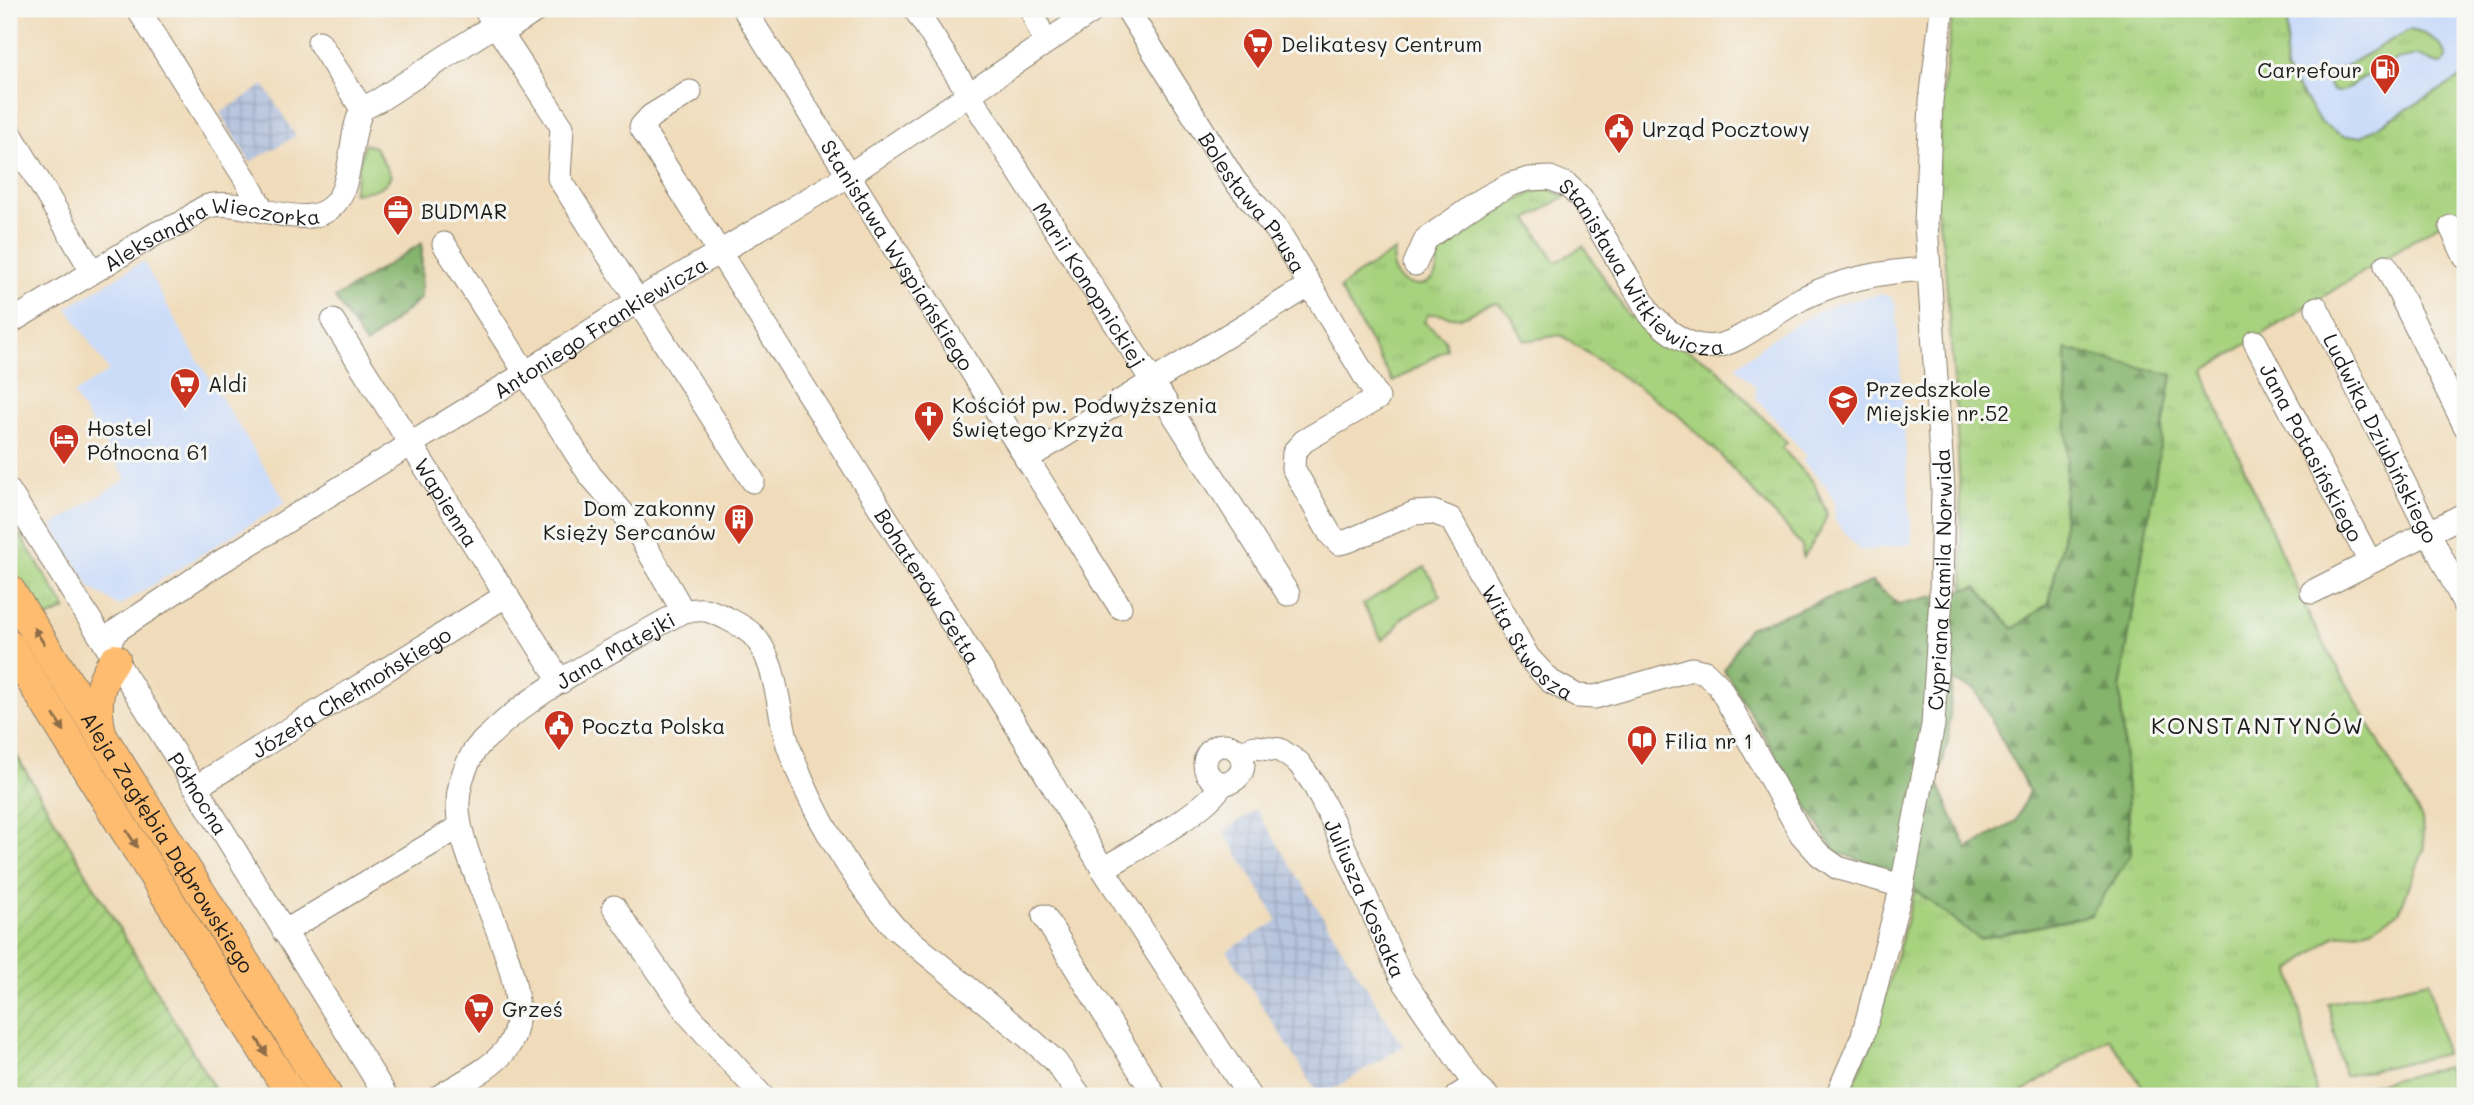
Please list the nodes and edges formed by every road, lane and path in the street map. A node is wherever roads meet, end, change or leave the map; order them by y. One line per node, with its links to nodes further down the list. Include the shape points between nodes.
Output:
1 (138, 9): 17 (street)
2 (538, 9): 9 (street)
3 (744, 9): 16 (street, Stanisława Wyspiańskiego)
4 (915, 9): 13 (street, Marii Konopnickiej)
5 (1031, 9): 11 (street)
6 (1096, 9): 11 (street, Antoniego Frankiewicza)
7 (1127, 9): 26 (street, Bolesława Prusa, via 1235,181 1276,230)
8 (1942, 9): 24 (street, Cypriana Kamila Norwida, via 1931,101)
9 (494, 22): 14 (street); 27 (street, via 562,127 559,178)
10 (319, 42): 14 (street)
11 (1045, 42): 13 (street, Antoniego Frankiewicza)
12 (690, 92): 20 (street, Bohaterów Getta, via 641,127)
13 (970, 94): 16 (street, Antoniego Frankiewicza); 33 (street, Marii Konopnickiej)
14 (362, 109): 17 (street, Aleksandra Wieczorka, via 342,191 332,207 301,218)
15 (9, 131): 25 (street)
16 (849, 175): 20 (street, Antoniego Frankiewicza); 37 (street, Stanisława Wyspiańskiego)
17 (262, 209): 25 (street, Aleksandra Wieczorka, via 202,208)
18 (2451, 228): 21 (street)
19 (444, 244): 32 (street)
20 (719, 253): 27 (street, Antoniego Frankiewicza); 57 (street, Bohaterów Getta)
21 (2465, 257)
22 (1415, 264): 24 (street, Stanisława Witkiewicza, via 1426,239 1485,198 1511,184 1550,178 1581,198 1650,314 1661,326 1702,346 1713,348 1735,341 1803,298 1828,288 1868,275)
23 (2386, 266): 35 (street)
24 (1928, 269): 58 (street, Cypriana Kamila Norwida, via 1943,488 1941,595 1933,725)
25 (92, 271): 30 (street, Aleksandra Wieczorka)
26 (1310, 285): 33 (street); 34 (street, Bolesława Prusa)
27 (639, 300): 32 (street, Antoniego Frankiewicza); 38 (street)
28 (2317, 308): 41 (street, Ludwika Dziubińskiego)
29 (332, 321): 36 (street, Wapienna)
30 (9, 323)
31 (2255, 342): 42 (street, Jana Potasińskiego)
32 (524, 374): 36 (street, Antoniego Frankiewicza); 49 (street, via 590,475 634,526)
33 (1152, 381): 37 (street); 45 (street, Marii Konopnickiej)
34 (1378, 398): 58 (street, Wita Stwosza, via 1304,441 1294,452 1293,468 1339,543 1414,513 1433,512 1451,519 1528,657 1550,681 1577,696 1595,697 1692,669 1705,672 1719,686 1801,834 1820,855 1838,868)
35 (2465, 426)
36 (411, 444): 46 (street, Wapienna); 51 (street, Antoniego Frankiewicza, via 116,631)
37 (1026, 460): 48 (street, Stanisława Wyspiańskiego)
38 (753, 481)
39 (9, 491): 51 (street, Północna)
40 (2465, 514): 41 (street)
41 (2431, 533): 42 (street); 47 (street, Ludwika Dziubińskiego)
42 (2370, 562): 44 (street)
43 (9, 589): 52 (main road, Aleja Zagłębia Dąbrowskiego, one-way to 43)
44 (2312, 592)
45 (1288, 594)
46 (507, 595): 53 (street, Wapienna); 55 (street, Józefa Chełmońskiego)
47 (2465, 605)
48 (1120, 607)
49 (683, 611): 53 (street, Jana Matejki); 68 (street, Jana Matejki, via 705,610 752,635 764,650 788,744 809,795 859,884 895,929 1055,1061)
50 (9, 645): 63 (main road, Aleja Zagłębia Dąbrowskiego, one-way to 63)
51 (111, 653): 52 (main road, via 84,666); 54 (main road, via 95,712); 55 (street, Północna)
52 (58, 665): 54 (main road, Aleja Zagłębia Dąbrowskiego)
53 (561, 682): 56 (street, Jana Matejki, via 505,720 474,751 461,781)
54 (102, 735): 64 (main road, Aleja Zagłębia Dąbrowskiego)
55 (196, 787): 61 (street, Północna)
56 (459, 827): 61 (street); 66 (street, Jana Matejki, via 509,961 517,1022 505,1051)
57 (1103, 869): 62 (street, Juliusza Kossaka, via 1217,795 1222,784 1208,775 1205,767 1210,751 1225,744 1240,752 1255,747 1280,750 1299,762 1313,783 1401,977); 70 (street, Bohaterów Getta)
58 (1902, 886): 71 (street, Cypriana Kamila Norwida, via 1863,1037)
59 (614, 907): 67 (street, via 688,1014)
60 (1044, 916): 69 (street)
61 (284, 932): 65 (street, Północna)
62 (1473, 1093)
63 (292, 1096)
64 (327, 1096)
65 (386, 1096)
66 (440, 1096)
67 (762, 1096)
68 (1080, 1096)
69 (1155, 1096)
70 (1249, 1096)
71 (1837, 1096)

